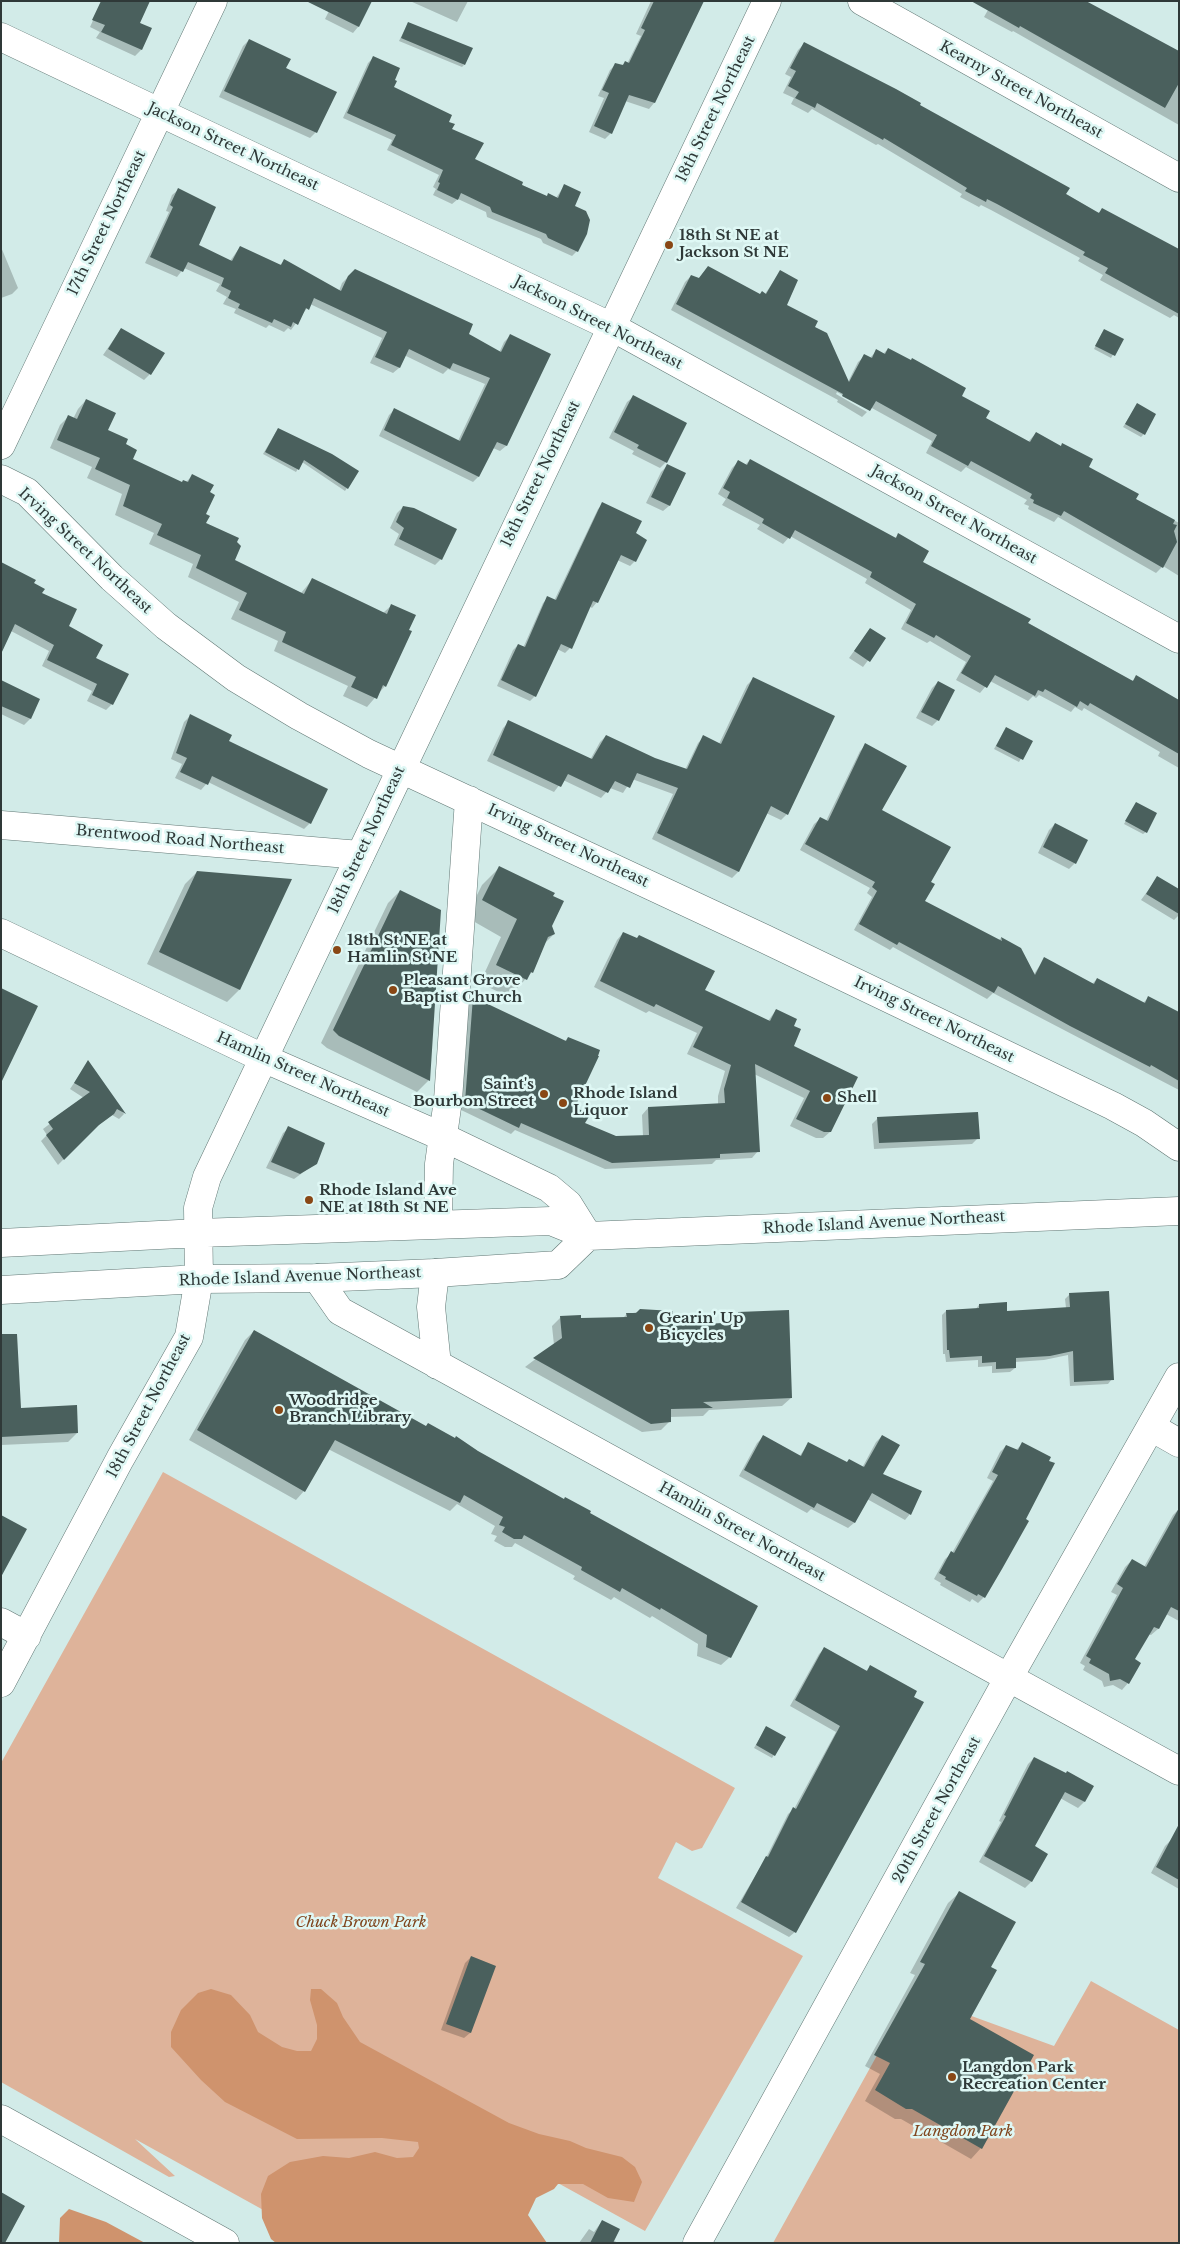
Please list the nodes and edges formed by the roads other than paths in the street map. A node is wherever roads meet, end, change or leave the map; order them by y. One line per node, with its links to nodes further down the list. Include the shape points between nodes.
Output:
1 (213, 1): 5 (street, 17th Street Northeast)
2 (767, 1): 7 (street, 18th Street Northeast)
3 (862, 1): 6 (street, Kearny Street Northeast)
4 (1, 37): 5 (street, Jackson Street Northeast)
5 (160, 112): 7 (street, Jackson Street Northeast); 8 (street, 17th Street Northeast)
6 (1179, 178)
7 (612, 327): 10 (street, Jackson Street Northeast); 11 (street, 18th Street Northeast)
8 (1, 445)
9 (1, 479): 11 (street, Irving Street Northeast, via 27,492 112,578 166,626 217,665 299,716)
10 (1179, 640)
11 (401, 768): 12 (street, Irving Street Northeast); 14 (street, 18th Street Northeast)
12 (470, 800): 17 (street); 18 (street, Irving Street Northeast, via 1113,1106)
13 (1, 825): 14 (street, Brentwood Road Northeast)
14 (360, 855): 16 (street, 18th Street Northeast)
15 (1, 933): 16 (street, Hamlin Street Northeast)
16 (263, 1058): 17 (street, Hamlin Street Northeast); 21 (street, 18th Street Northeast, via 207,1177 198,1208)
17 (443, 1137): 20 (street); 22 (street, Hamlin Street Northeast, via 549,1188 568,1204)
18 (1179, 1147)
19 (1179, 1211): 22 (street, Rhode Island Avenue Northeast)
20 (438, 1223): 21 (street, Rhode Island Avenue Northeast); 22 (street, Rhode Island Avenue Northeast, via 551,1221)
21 (199, 1233): 23 (street, Rhode Island Avenue Northeast); 26 (street, 18th Street Northeast)
22 (588, 1236): 24 (street, Rhode Island Avenue Northeast, via 558,1264)
23 (1, 1243)
24 (435, 1273): 25 (street, Rhode Island Avenue Northeast); 28 (street, via 431,1307)
25 (317, 1278): 26 (street, Rhode Island Avenue Northeast); 28 (street, Hamlin Street Northeast, via 340,1311)
26 (199, 1279): 27 (street, Rhode Island Avenue Northeast); 33 (street, 18th Street Northeast, via 189,1337 120,1459)
27 (1, 1290)
28 (437, 1365): 34 (street, Hamlin Street Northeast)
29 (1179, 1378): 30 (street, 20th Street Northeast)
30 (1151, 1427): 31 (street); 34 (street, 20th Street Northeast)
31 (1179, 1443)
32 (1, 1622): 33 (street)
33 (27, 1636): 35 (street, 18th Street Northeast)
34 (1009, 1677): 36 (street, Hamlin Street Northeast); 39 (street, 20th Street Northeast)
35 (1, 1682)
36 (1179, 1771)
37 (1, 2119): 38 (street)
38 (225, 2243)
39 (697, 2243)

